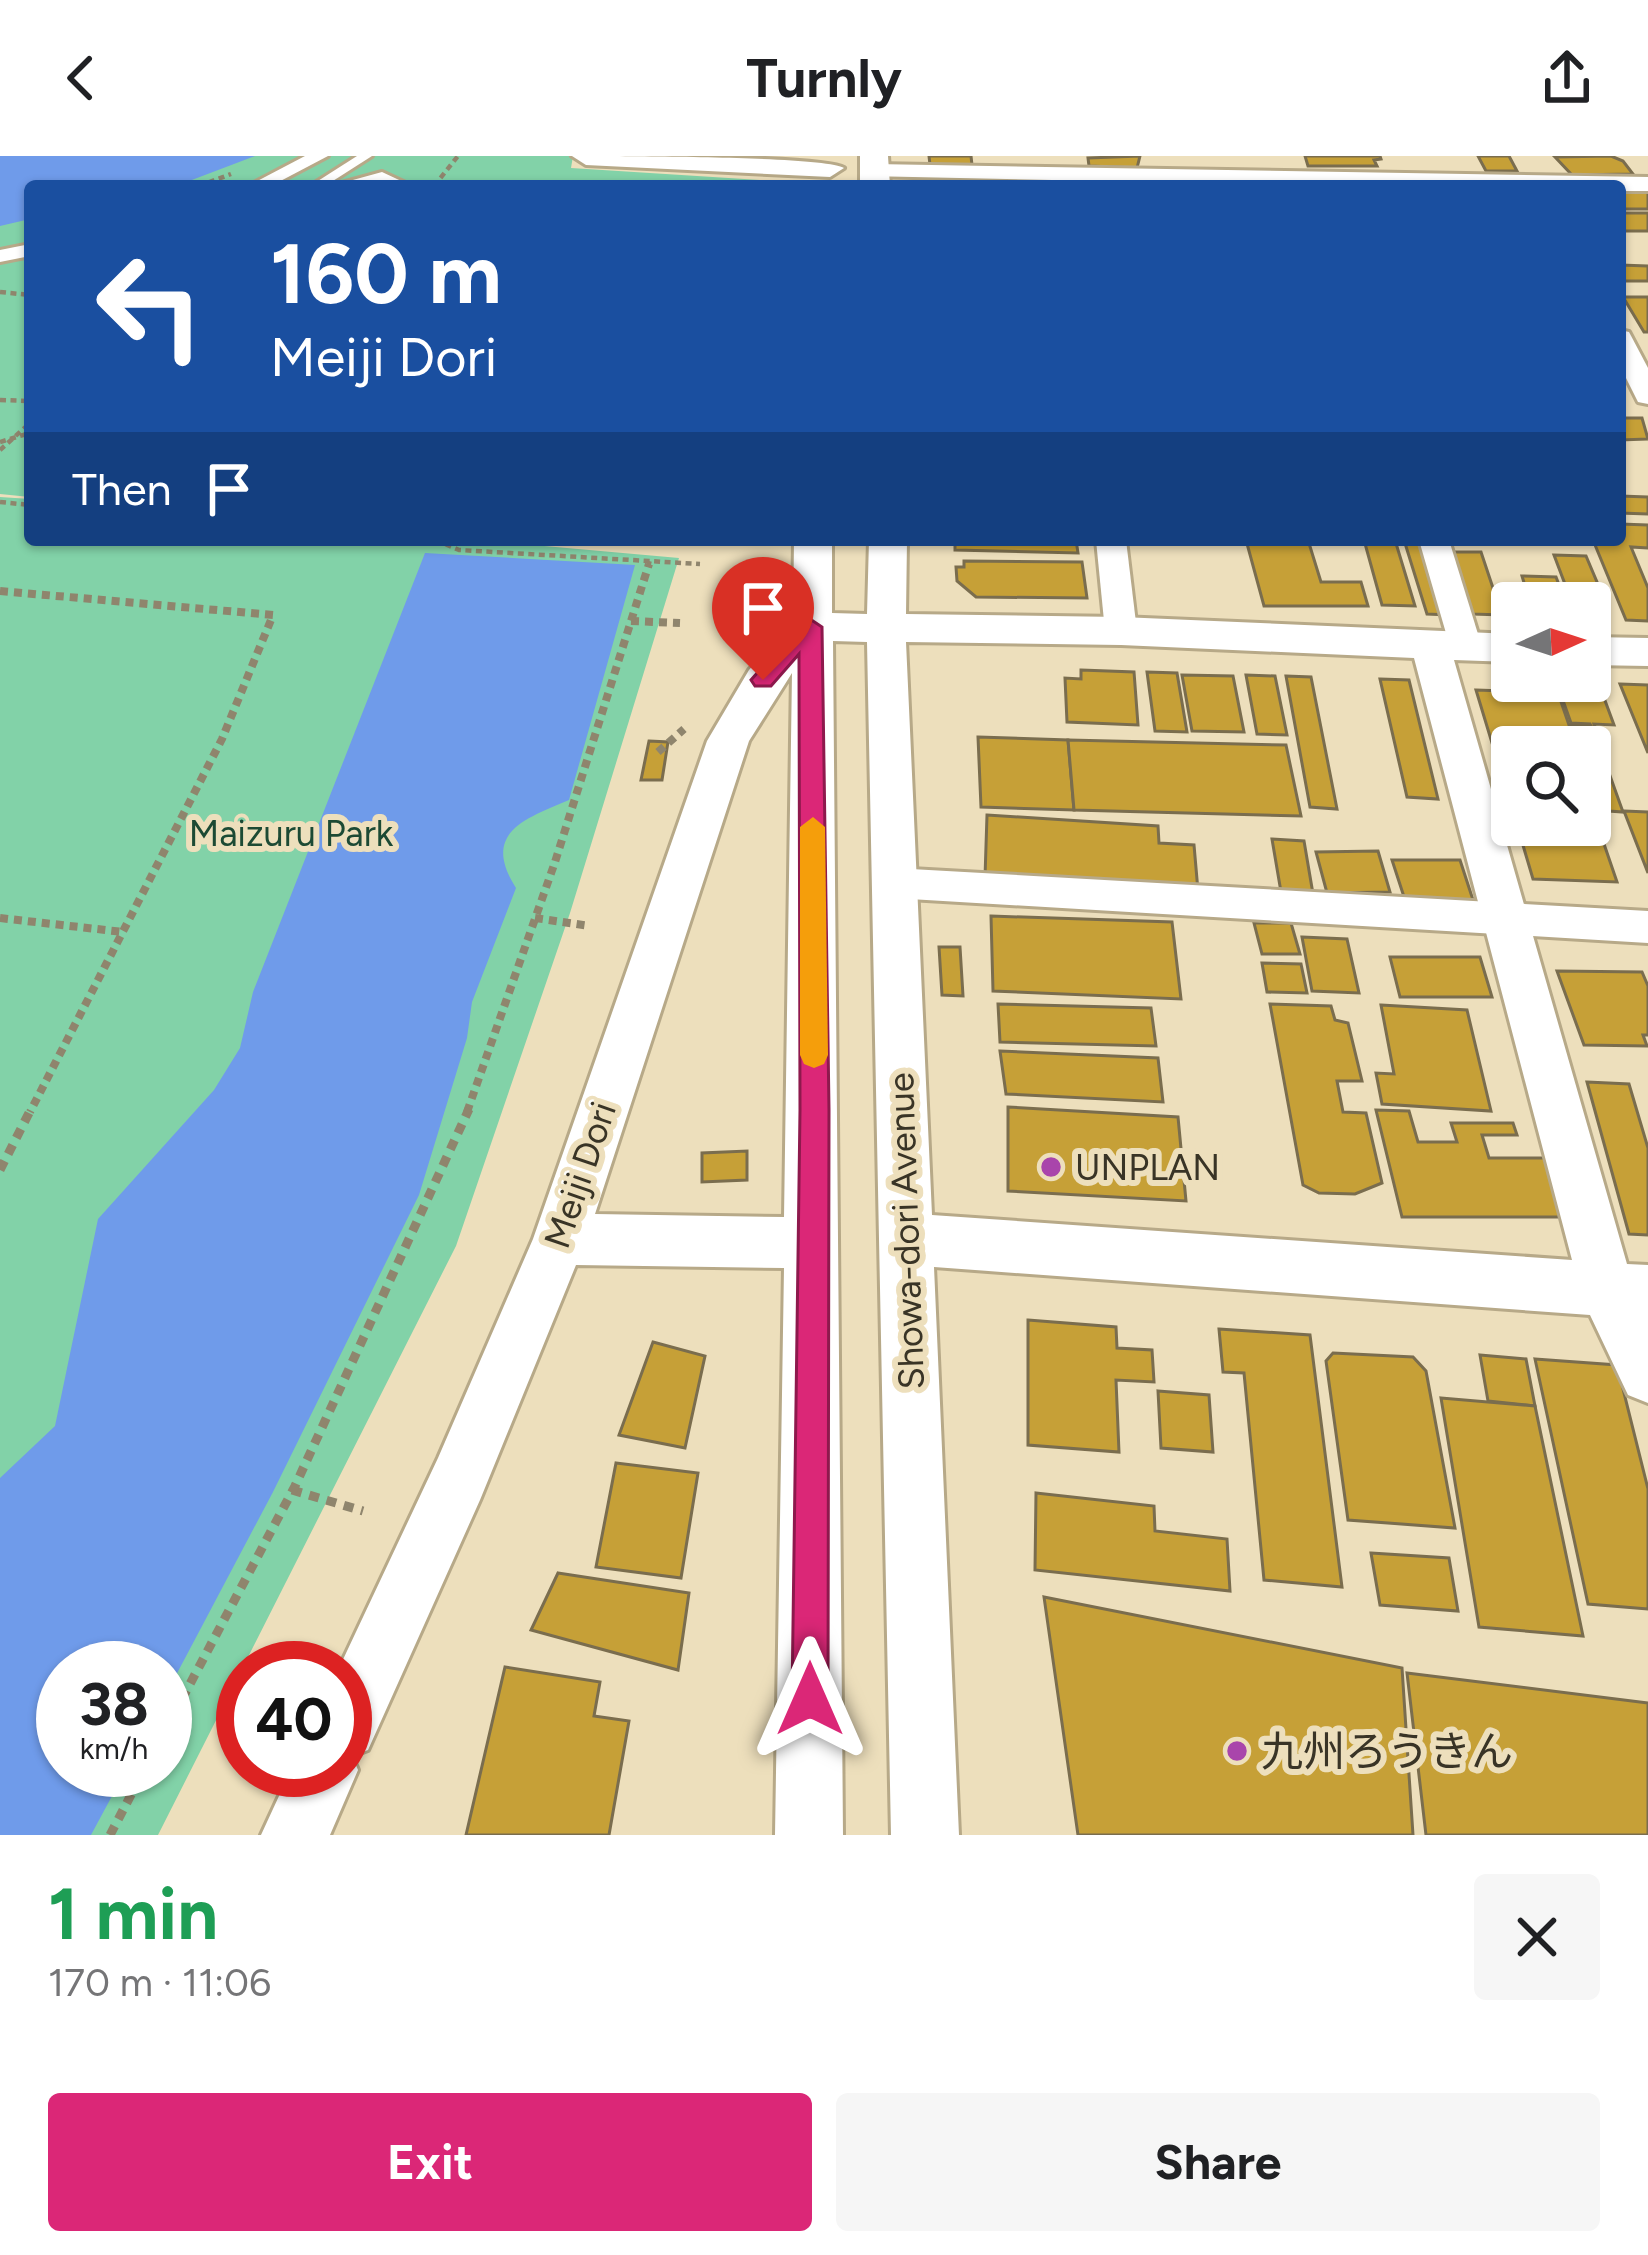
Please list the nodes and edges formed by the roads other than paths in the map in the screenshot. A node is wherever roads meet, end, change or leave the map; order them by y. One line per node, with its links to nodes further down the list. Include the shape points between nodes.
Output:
1 (319, 156): 7 (street)
2 (366, 156): 8 (lane)
3 (586, 156): 4 (street)
4 (829, 170)
5 (874, 171): 6 (street)
6 (1069, 173): 11 (street)
7 (269, 180)
8 (326, 180)
9 (354, 180): 10 (lane)
10 (392, 180)
11 (1231, 180)
12 (1626, 353): 13 (street)
13 (1639, 385)
14 (813, 546): 18 (street)
15 (888, 546): 19 (street)
16 (1112, 546): 20 (street)
17 (1435, 546): 21 (street)
18 (810, 627): 19 (street); 28 (street, Meiji Dori, via 763,680 728,741); 30 (street)
19 (886, 628): 20 (street); 25 (street, Showa-dori Avenue)
20 (1121, 631): 21 (street)
21 (1448, 645): 22 (street); 26 (street)
22 (1491, 647)
23 (1611, 651): 24 (street)
24 (1648, 652)
25 (893, 883): 26 (street); 29 (street, Showa-dori Avenue)
26 (1502, 919): 27 (street); 31 (street)
27 (1648, 927)
28 (560, 1239): 30 (street); 33 (street, Meiji Dori)
29 (906, 1239): 31 (street); 37 (street, Showa-dori Avenue)
30 (813, 1243): 36 (street)
31 (1628, 1291): 32 (street)
32 (1648, 1375)
33 (372, 1668)
34 (313, 1797): 35 (street)
35 (295, 1835)
36 (809, 1835)
37 (925, 1835)

